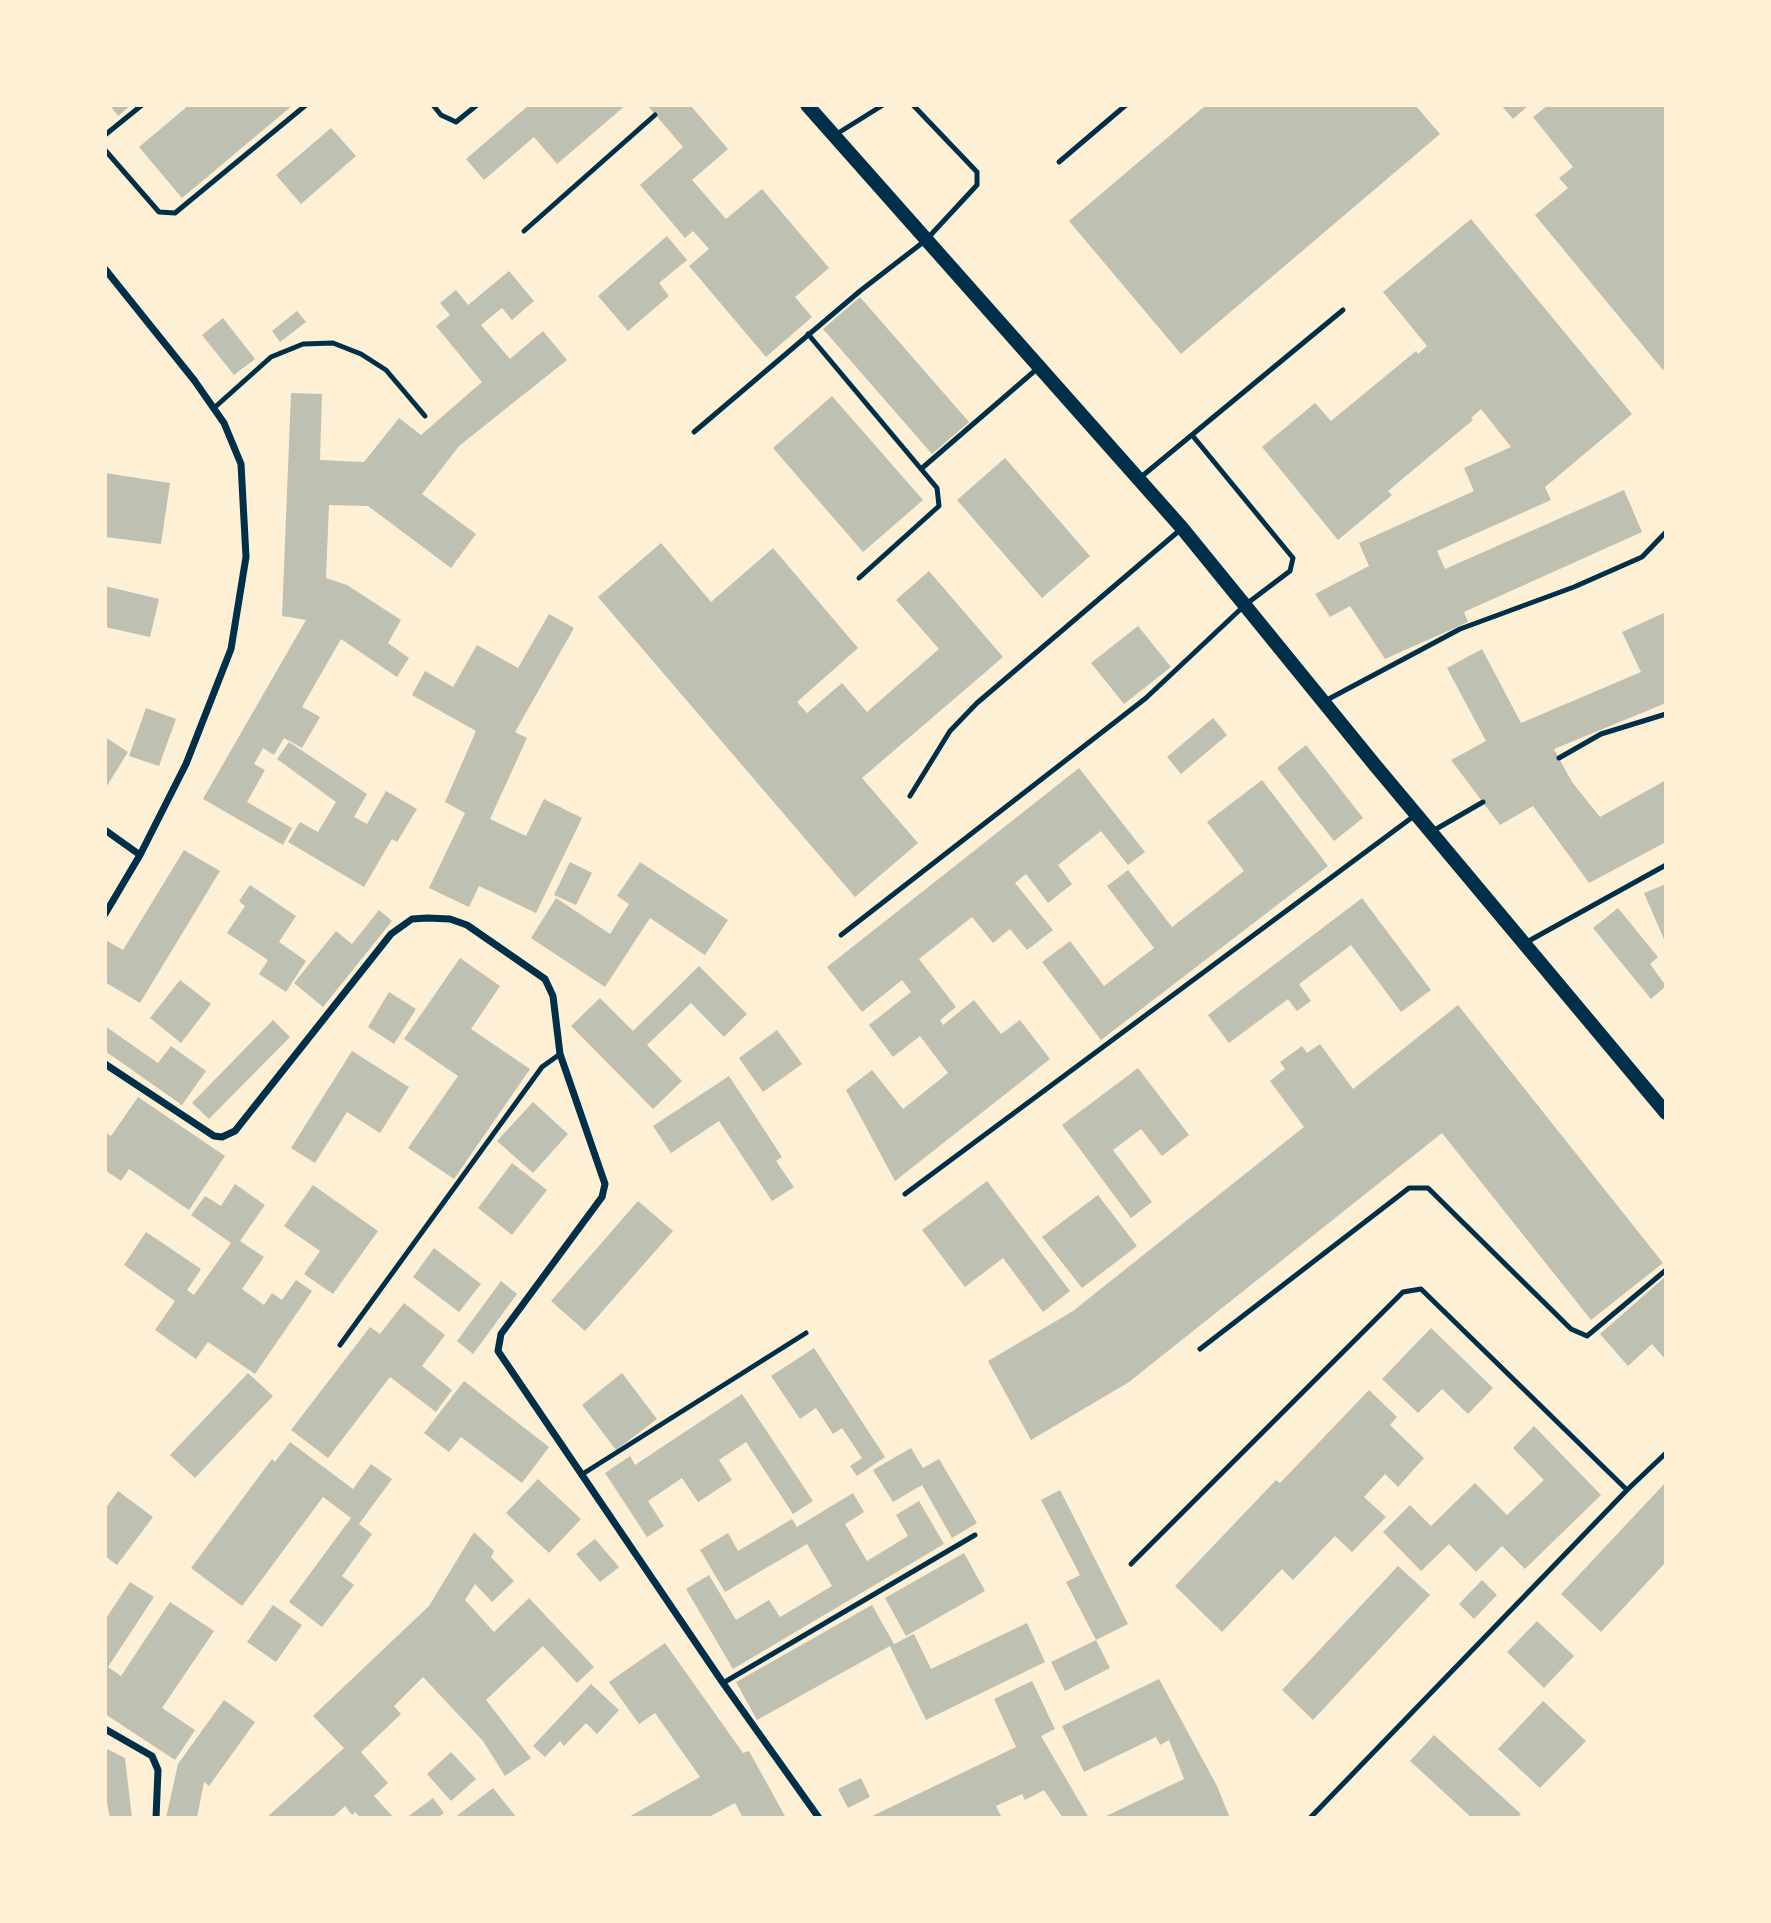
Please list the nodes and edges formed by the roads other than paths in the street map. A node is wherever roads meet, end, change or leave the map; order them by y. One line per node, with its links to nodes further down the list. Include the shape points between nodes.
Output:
1 (142, 105): 10 (lane)
2 (306, 105): 12 (lane, via 175,213 159,212)
3 (433, 105): 4 (lane, via 456,122)
4 (477, 105)
5 (807, 105): 11 (main road)
6 (883, 105): 11 (lane)
7 (913, 105): 15 (lane, via 976,172 977,185)
8 (1126, 105): 13 (lane)
9 (656, 115): 14 (lane)
10 (105, 135)
11 (834, 136): 15 (main road)
12 (105, 150)
13 (1059, 162)
14 (524, 231)
15 (926, 240): 18 (lane); 19 (main road)
16 (105, 269): 20 (street)
17 (1343, 310): 23 (lane)
18 (807, 334): 22 (lane); 24 (lane)
19 (1039, 367): 24 (lane); 25 (main road)
20 (214, 408): 21 (lane, via 271,357 303,344 333,343 386,370); 38 (street, via 241,464 246,557 231,649 186,764)
21 (425, 416)
22 (694, 432)
23 (1192, 435): 25 (lane); 29 (lane, via 1293,558 1290,571)
24 (921, 469): 28 (lane, via 937,488 939,506)
25 (1139, 479): 26 (main road)
26 (1182, 528): 29 (main road); 33 (lane, via 977,703 950,731)
27 (1666, 532): 30 (lane, via 1642,557 1460,629)
28 (859, 578)
29 (1245, 606): 30 (main road); 41 (lane, via 1146,698)
30 (1323, 702): 35 (main road)
31 (1666, 714): 32 (lane, via 1601,734)
32 (1559, 758)
33 (910, 796)
34 (1483, 802): 37 (lane)
35 (1416, 814): 37 (main road); 46 (lane)
36 (105, 830): 38 (street)
37 (1431, 832): 42 (main road)
38 (140, 855): 40 (street)
39 (1666, 865): 42 (lane)
40 (105, 914)
41 (841, 935)
42 (1524, 943): 45 (main road)
43 (560, 1054): 44 (street, via 553,996 545,979 467,925 427,918 412,919 391,934 235,1131 222,1137); 49 (lane, via 542,1068); 52 (street, via 605,1184 602,1197 501,1334 498,1351)
44 (105, 1064)
45 (1666, 1113)
46 (905, 1194)
47 (1666, 1270): 50 (lane, via 1587,1336 1571,1329 1428,1188 1409,1188)
48 (806, 1333): 52 (lane)
49 (341, 1345)
50 (1200, 1349)
51 (1666, 1453): 53 (lane)
52 (581, 1475): 56 (street)
53 (1627, 1490): 55 (lane, via 1421,1289 1403,1292); 60 (lane)
54 (975, 1535): 56 (lane)
55 (1131, 1564)
56 (723, 1683): 59 (street)
57 (105, 1730): 58 (street, via 152,1756 158,1770)
58 (156, 1818)
59 (819, 1818)
60 (1310, 1818)

